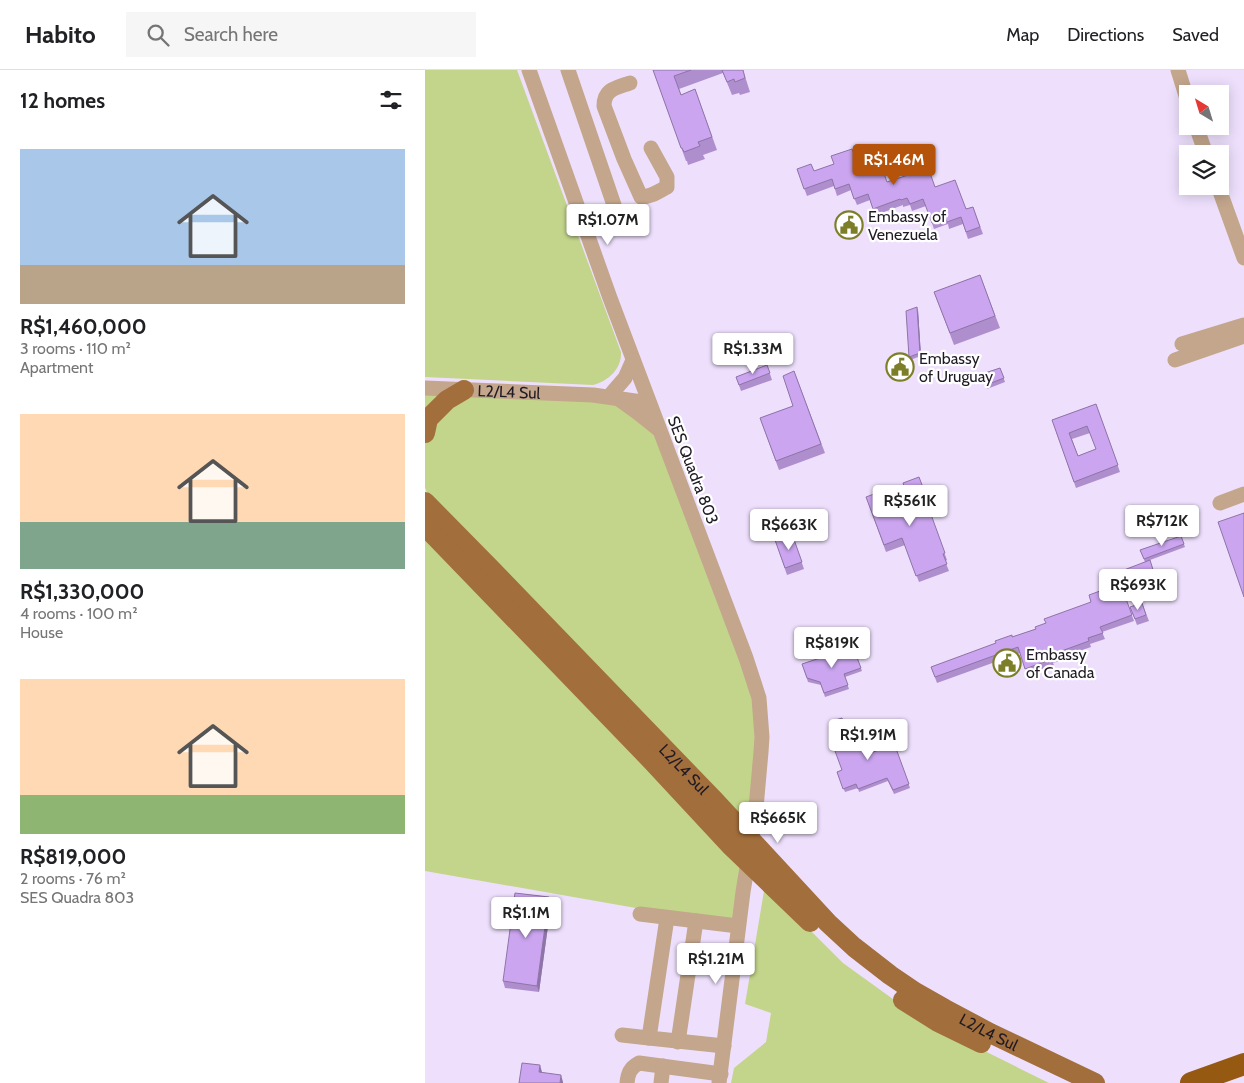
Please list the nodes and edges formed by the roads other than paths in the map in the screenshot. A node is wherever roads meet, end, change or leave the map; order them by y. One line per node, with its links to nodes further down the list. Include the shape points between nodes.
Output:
1 (568, 70): 8 (street)
2 (1178, 70): 5 (street)
3 (533, 71): 13 (street, SES Quadra 803)
4 (630, 83): 6 (street, via 611,90 604,99 604,106 641,197 667,187 667,177)
5 (1182, 85)
6 (651, 148)
7 (1221, 195): 9 (street)
8 (614, 205)
9 (1244, 258)
10 (1244, 324): 12 (street)
11 (1244, 336): 14 (street)
12 (1182, 344)
13 (633, 360): 17 (street); 18 (street, SES Quadra 803)
14 (1175, 360)
15 (425, 388): 16 (street, L2/L4 Sul)
16 (464, 390): 17 (street, L2/L4 Sul); 20 (main road, via 447,400 429,419)
17 (614, 395): 18 (street, L2/L4 Sul); 19 (street)
18 (647, 396): 19 (street, SES Quadra 803)
19 (661, 432): 28 (street, SES Quadra 803, via 759,698 762,737 755,819)
20 (425, 433)
21 (425, 488): 24 (main road)
22 (1244, 494): 23 (street)
23 (1219, 503)
24 (428, 513): 38 (main road, L2/L4 Sul, via 730,845 829,941 888,989 938,1022); 39 (main road, L2/L4 Sul, via 707,793 854,947 889,975 937,1005)
25 (640, 914): 26 (street)
26 (667, 918): 27 (street); 30 (street)
27 (696, 921): 28 (street); 31 (street)
28 (738, 926): 32 (street, SES Quadra 803)
29 (622, 1035): 30 (street)
30 (649, 1038): 31 (street)
31 (679, 1042): 32 (street)
32 (725, 1046): 35 (street, SES Quadra 803)
33 (1244, 1064): 40 (highway)
34 (663, 1066): 35 (street); 36 (street, via 639,1063 629,1072); 37 (street)
35 (720, 1078)
36 (627, 1083)
37 (661, 1083)
38 (1065, 1083)
39 (1095, 1083)
40 (1191, 1083)

